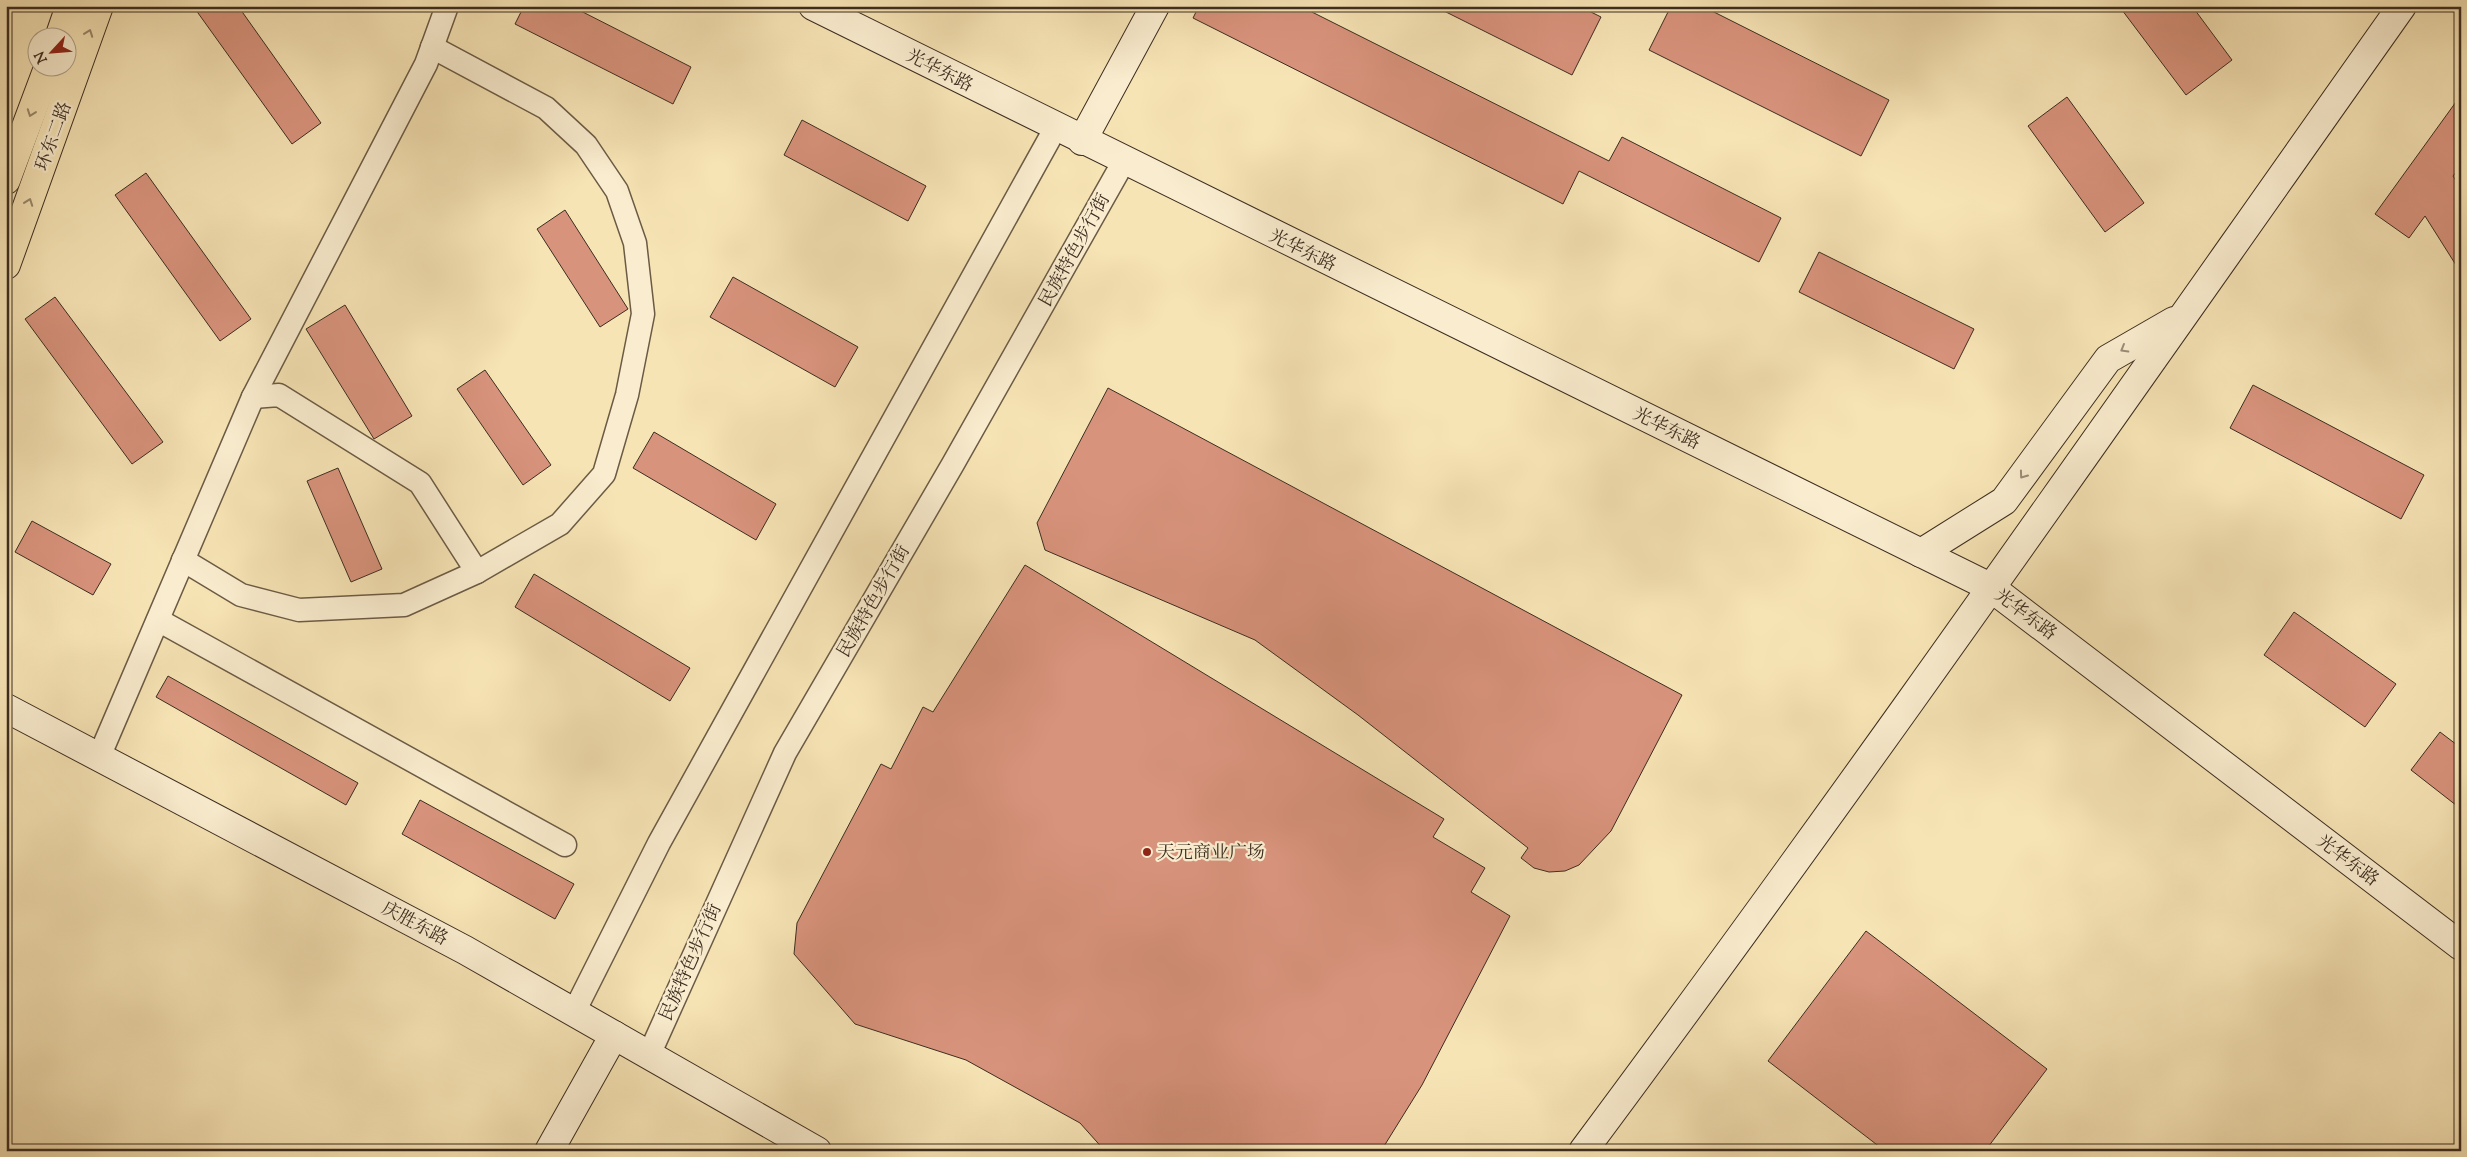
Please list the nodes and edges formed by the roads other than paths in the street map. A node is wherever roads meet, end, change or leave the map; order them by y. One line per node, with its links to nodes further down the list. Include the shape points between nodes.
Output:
1 (70, 6): 7 (main road)
2 (99, 6): 14 (main road, 环东二路, one-way to 2)
3 (446, 6): 8 (street)
4 (813, 6): 10 (main road, 光华东路)
5 (1155, 6): 11 (main road)
6 (2402, 6): 15 (main road)
7 (62, 28)
8 (432, 47): 16 (street); 19 (street, via 546,108 586,145 617,191 635,243 643,314 627,395 604,474 560,524)
9 (44, 78): 13 (main road, 环东二路, one-way to 13)
10 (1056, 127): 11 (main road, 光华东路); 26 (street, via 664,834)
11 (1082, 141): 12 (main road, 光华东路)
12 (1124, 161): 17 (main road, 光华东路); 28 (street, 民族特色步行街, via 785,753)
13 (6, 180)
14 (6, 265)
15 (2182, 316): 17 (main road, one-way to 17, via 2108,359 2004,502); 20 (main road)
16 (253, 397): 18 (street); 19 (street, via 278,396 420,483)
17 (1920, 553): 20 (main road, 光华东路)
18 (182, 560): 19 (street, via 241,595 299,610 404,604); 21 (street)
19 (477, 572)
20 (1990, 587): 25 (main road, 光华东路); 31 (main road)
21 (158, 620): 23 (street); 24 (street)
22 (6, 708): 23 (main road, 庆胜东路)
23 (99, 757): 26 (main road, 庆胜东路, via 465,950)
24 (565, 845)
25 (2461, 946)
26 (574, 1012): 27 (main road, 庆胜东路)
27 (614, 1035): 28 (main road, 庆胜东路); 29 (main road)
28 (649, 1054): 30 (main road, 庆胜东路)
29 (549, 1151)
30 (817, 1151)
31 (1583, 1151)

